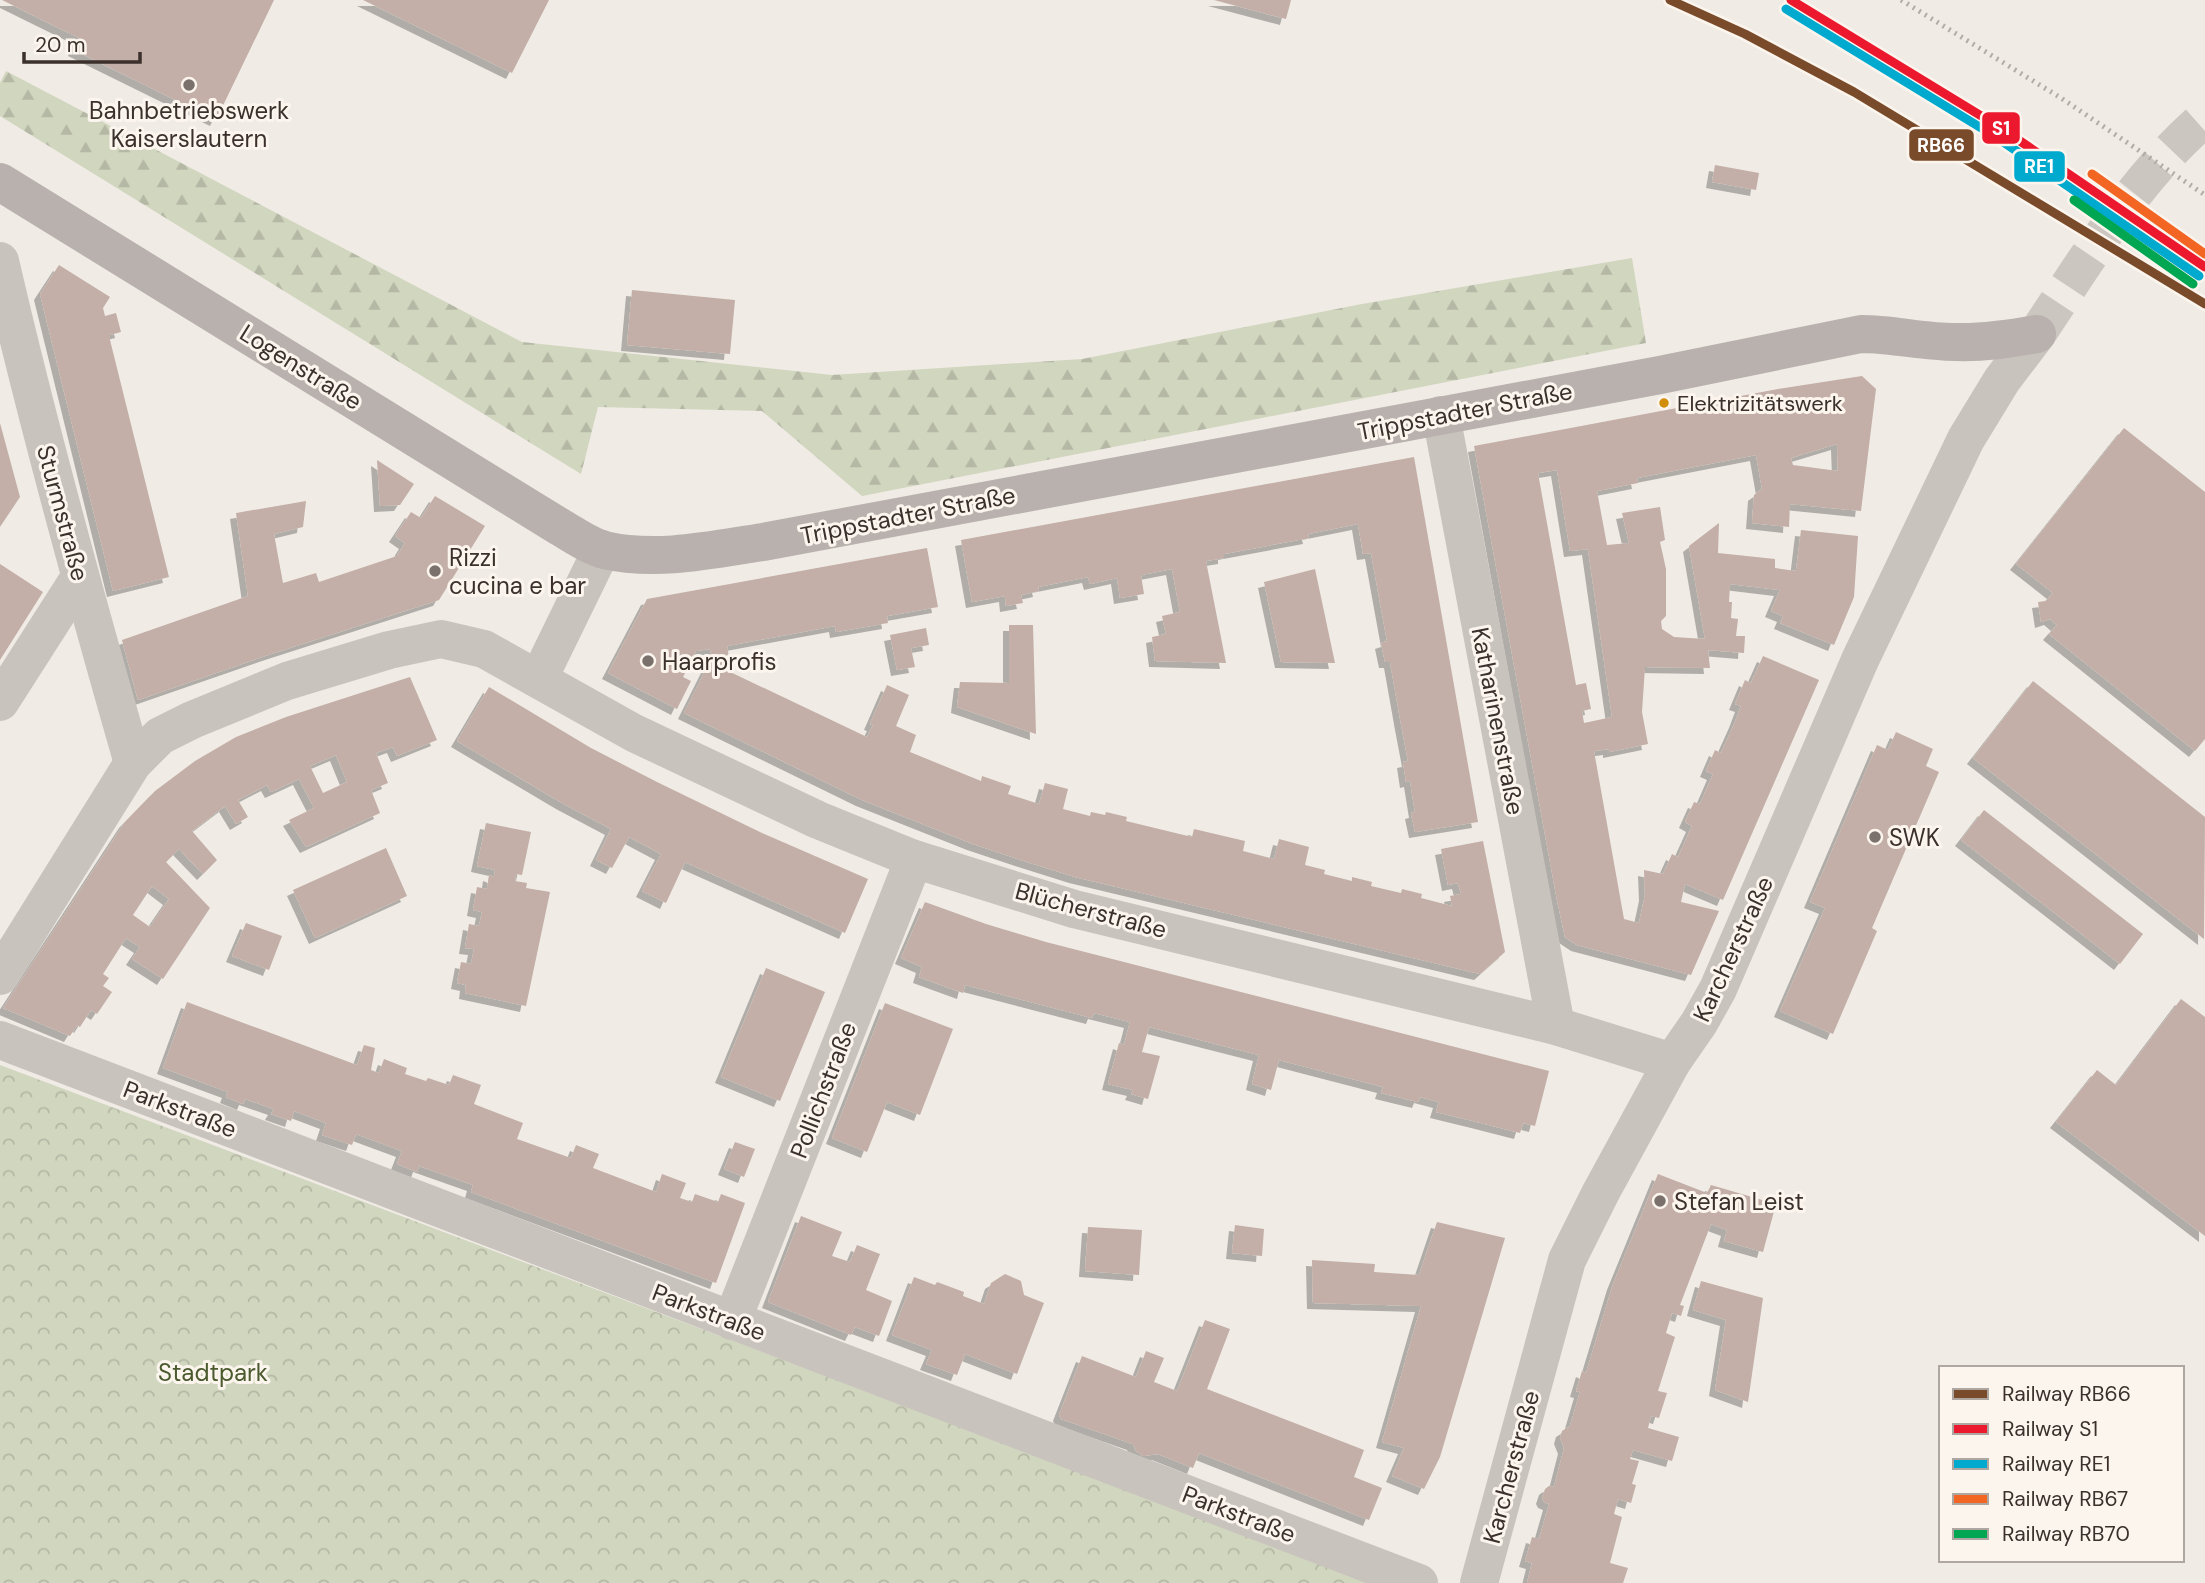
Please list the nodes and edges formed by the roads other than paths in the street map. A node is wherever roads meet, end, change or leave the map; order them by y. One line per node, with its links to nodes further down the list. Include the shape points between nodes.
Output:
1 (0, 182): 5 (main road, Logenstraße)
2 (0, 261): 6 (street, Sturmstraße)
3 (2037, 334): 4 (main road, Trippstadter Straße, via 1992,342 1952,342 1861,334); 14 (street, Karcherstraße, via 1966,439 1860,660 1718,989)
4 (1441, 415): 5 (main road, Trippstadter Straße, via 763,542 646,555); 12 (street, Katharinenstraße)
5 (603, 550): 7 (street)
6 (80, 577): 8 (street); 9 (street, Sturmstraße)
7 (539, 678): 9 (street, via 484,649 441,639 287,681 160,736); 10 (street, Blücherstraße, via 646,739 818,820)
8 (0, 702)
9 (133, 763): 11 (street)
10 (914, 859): 12 (street, Blücherstraße, via 1074,909); 15 (street, Pollichstraße)
11 (0, 976)
12 (1556, 1026): 14 (street, Blücherstraße)
13 (0, 1040): 15 (street, Parkstraße)
14 (1672, 1062): 17 (street, Karcherstraße, via 1567,1260)
15 (732, 1321): 16 (street, Parkstraße)
16 (1419, 1583)
17 (1479, 1583)

